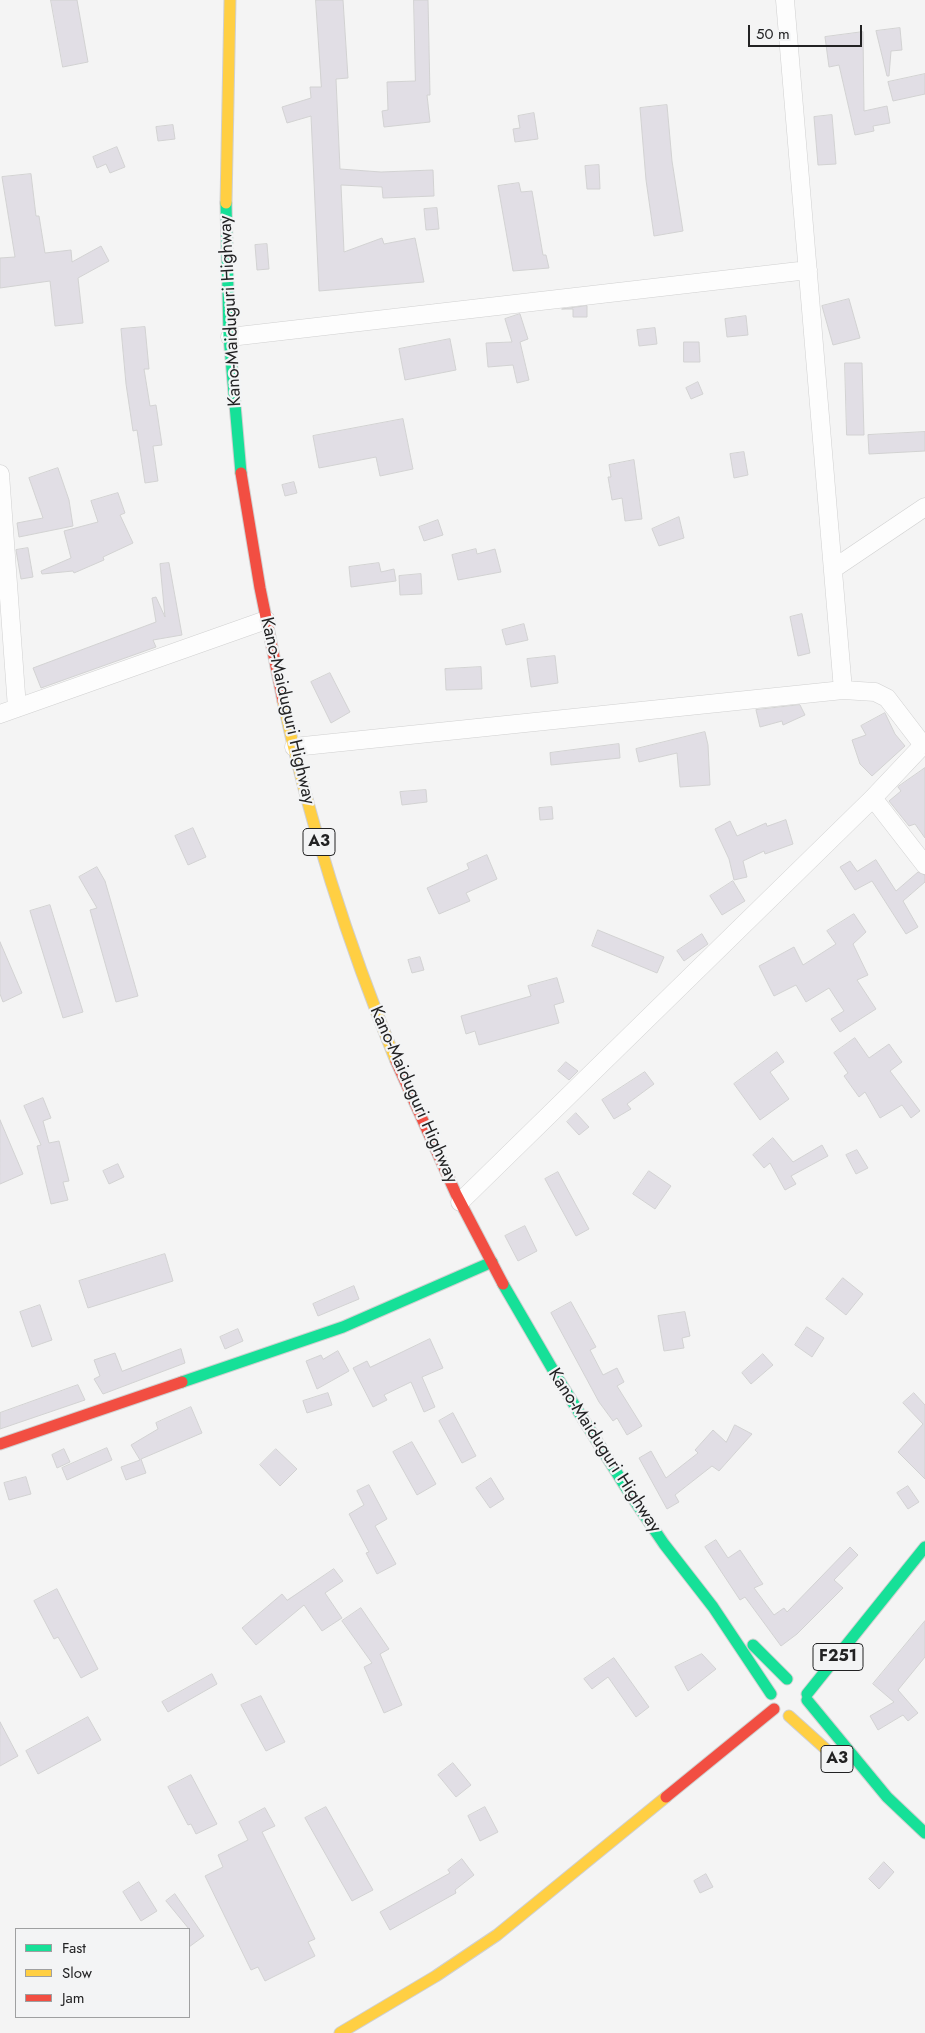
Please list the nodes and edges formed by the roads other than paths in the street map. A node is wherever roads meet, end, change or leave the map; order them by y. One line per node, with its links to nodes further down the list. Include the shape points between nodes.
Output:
1 (230, 0): 4 (main road, Kano-Maiduguri Highway / A3, via 226,271)
2 (785, 0): 3 (street)
3 (808, 270): 4 (street); 7 (street)
4 (230, 337): 8 (main road, Kano-Maiduguri Highway / A3, via 243,482)
5 (0, 474): 10 (street)
6 (925, 507): 7 (street)
7 (833, 569): 9 (street)
8 (266, 620): 10 (street); 13 (main road, Kano-Maiduguri Highway / A3)
9 (843, 690): 12 (street, via 875,692 886,698); 13 (street)
10 (17, 708): 11 (street)
11 (0, 714)
12 (924, 744): 14 (street)
13 (294, 747): 16 (main road, Kano-Maiduguri Highway / A3, via 335,899 368,992 403,1080)
14 (873, 798): 15 (street); 16 (street)
15 (925, 865)
16 (460, 1202): 17 (main road, Kano-Maiduguri Highway / A3)
17 (492, 1262): 18 (main road, via 343,1327); 20 (main road, Kano-Maiduguri Highway / A3, via 546,1359 604,1452 660,1539)
18 (0, 1444)
19 (925, 1547): 21 (main road, F251)
20 (704, 1595): 23 (main road, Kano-Maiduguri Highway / A3); 24 (main road, Kano-Maiduguri Highway / A3)
21 (867, 1617): 22 (main road, F251); 25 (main road, F251)
22 (833, 1642)
23 (793, 1678): 24 (main road, via 775,1685); 25 (main road, A3, via 800,1683)
24 (771, 1694): 26 (main road, A3)
25 (807, 1697): 27 (main road, via 801,1711); 28 (main road, A3)
26 (774, 1709): 27 (main road, A3); 30 (main road, via 497,1935)
27 (789, 1716): 28 (main road, A3, via 848,1769)
28 (887, 1797): 29 (main road, A3)
29 (925, 1834)
30 (340, 2033)

